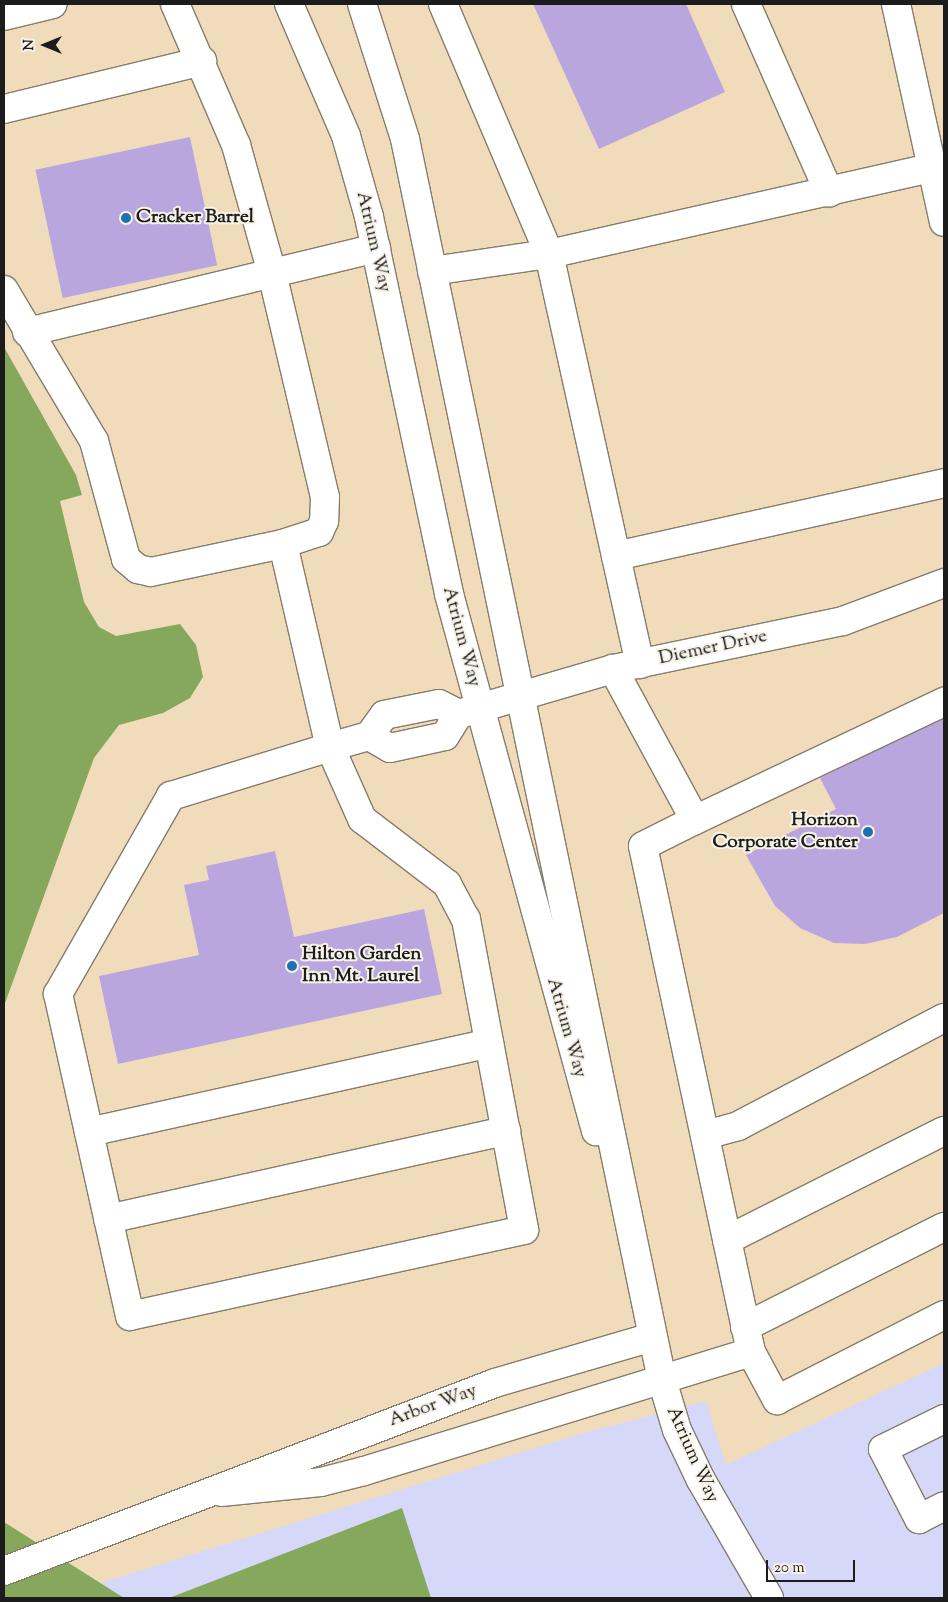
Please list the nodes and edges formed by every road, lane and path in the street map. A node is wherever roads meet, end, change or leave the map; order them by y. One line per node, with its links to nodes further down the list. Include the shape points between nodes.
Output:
1 (53, 4): 8 (street)
2 (175, 4): 9 (street)
3 (289, 4): 14 (street, Atrium Way, via 346,136)
4 (362, 4): 16 (street, Atrium Way, via 405,139)
5 (443, 4): 15 (street)
6 (746, 4): 12 (street)
7 (896, 4): 11 (street)
8 (4, 16)
9 (202, 62): 10 (street); 17 (street, via 236,145)
10 (4, 110)
11 (932, 168): 12 (street); 13 (street)
12 (829, 192): 15 (street)
13 (944, 222)
14 (376, 248): 17 (street); 28 (street, Atrium Way, via 449,594)
15 (549, 254): 16 (street); 22 (street)
16 (432, 272): 26 (street, Atrium Way)
17 (272, 273): 19 (street); 21 (street, via 325,498 324,521 319,532)
18 (4, 290): 19 (street)
19 (27, 332): 21 (street, via 94,441 119,544 138,569 165,570)
20 (944, 483): 22 (street)
21 (283, 544): 29 (street)
22 (616, 556): 24 (street)
23 (944, 583): 24 (street, Diemer Drive, via 843,621)
24 (640, 664): 25 (street, Diemer Drive)
25 (613, 669): 26 (street, Diemer Drive); 30 (street)
26 (523, 696): 28 (street, Diemer Drive); 40 (street, Atrium Way)
27 (944, 702): 30 (street)
28 (469, 711): 29 (street, via 445,736 390,748 369,736); 40 (street, Atrium Way)
29 (330, 747): 32 (street, via 362,819 447,884 466,919); 35 (street, via 171,796 58,994)
30 (695, 820): 36 (street, via 644,846)
31 (944, 1018): 36 (street, via 738,1126)
32 (489, 1043): 33 (street); 35 (street)
33 (506, 1131): 37 (street); 37 (street, via 524,1230 130,1316)
34 (944, 1131): 39 (street)
35 (89, 1132): 37 (street)
36 (705, 1135): 39 (street)
37 (108, 1219)
38 (944, 1227): 43 (street, Arbor Way)
39 (727, 1240): 43 (street)
40 (638, 1271): 42 (street, Atrium Way)
41 (944, 1315): 43 (street, via 777,1400)
42 (652, 1338): 44 (street, Atrium Way); 46 (street, Arbor Way, via 495,1383 324,1446)
43 (748, 1339): 44 (street, Arbor Way)
44 (662, 1380): 46 (street, Arbor Way, via 321,1482); 49 (street, Atrium Way, via 677,1430 701,1480)
45 (944, 1419): 47 (street, via 883,1449 919,1518)
46 (220, 1492): 48 (street, Arbor Way)
47 (944, 1506)
48 (4, 1571)
49 (769, 1598)

